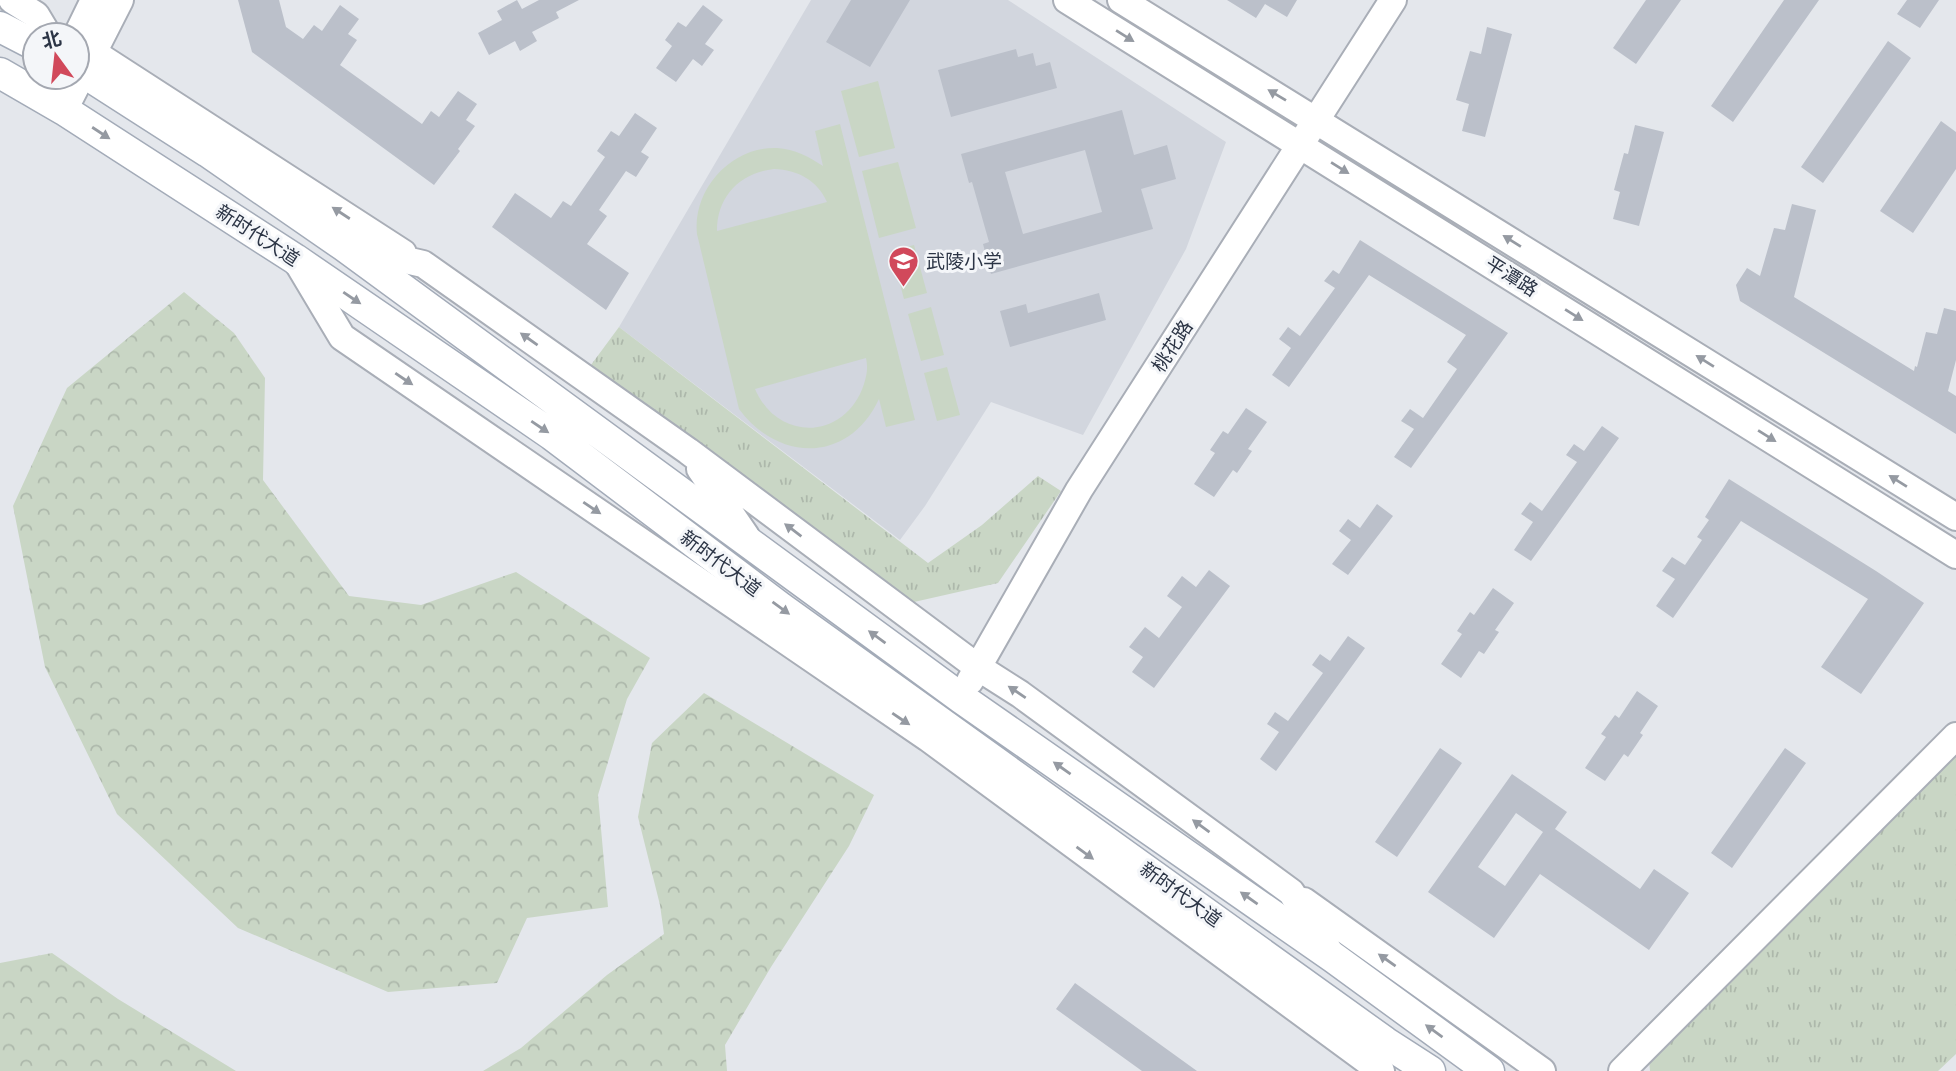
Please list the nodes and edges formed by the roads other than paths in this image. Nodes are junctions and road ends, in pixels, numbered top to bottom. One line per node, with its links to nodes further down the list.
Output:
1 (12, 0): 7 (street)
2 (94, 0): 8 (street)
3 (120, 0): 11 (street)
4 (1067, 0): 18 (street, 平潭路, one-way to 18)
5 (1121, 0): 17 (street, 平潭路, one-way to 5)
6 (1393, 0): 17 (street, 桃花路)
7 (37, 21)
8 (87, 21)
9 (0, 27): 10 (main road)
10 (21, 38)
11 (91, 41)
12 (21, 72): 13 (main road, 新时代大道)
13 (0, 73)
14 (91, 80): 21 (street, one-way to 14)
15 (91, 81): 19 (main road, 新时代大道)
16 (91, 86): 20 (main road, 新时代大道, one-way to 20)
17 (1318, 120): 18 (street, 桃花路); 23 (street, 平潭路, one-way to 17)
18 (1302, 145): 25 (street, 平潭路, one-way to 25); 26 (street, 桃花路)
19 (344, 246): 21 (street); 24 (main road, 新时代大道)
20 (295, 259): 31 (main road, 新时代大道, one-way to 31); 31 (street, one-way to 31)
21 (419, 263): 22 (street, one-way to 21)
22 (688, 451): 24 (street); 26 (street, one-way to 22)
23 (1956, 517)
24 (750, 543): 27 (main road, 新时代大道, one-way to 24)
25 (1956, 555)
26 (976, 666): 27 (street, 桃花路); 29 (street, one-way to 26)
27 (961, 698): 30 (main road, 新时代大道, one-way to 27)
28 (1956, 736): 35 (street)
29 (1291, 892): 30 (street); 34 (street, one-way to 29)
30 (1334, 958): 33 (main road, 新时代大道, one-way to 30)
31 (1383, 1056): 32 (main road, 新时代大道)
32 (1430, 1071)
33 (1489, 1071)
34 (1542, 1071)
35 (1622, 1071)

